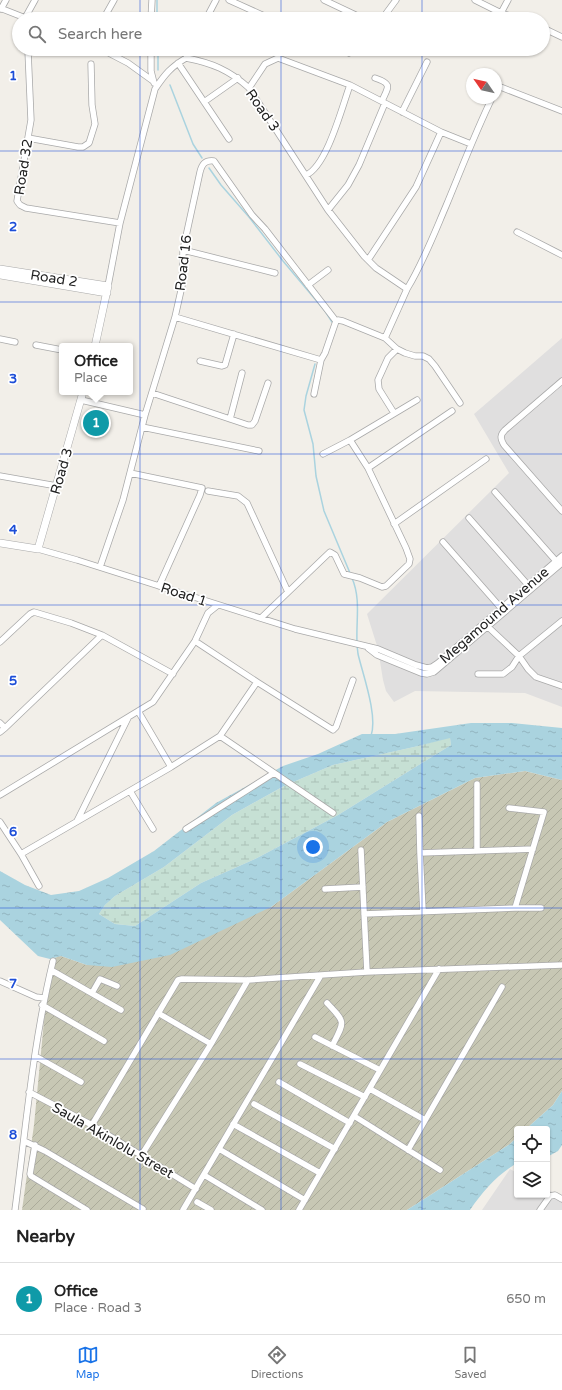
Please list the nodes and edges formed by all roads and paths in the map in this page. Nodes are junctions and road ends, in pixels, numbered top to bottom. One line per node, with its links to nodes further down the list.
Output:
1 (6, 0): 11 (street)
2 (35, 0): 12 (street)
3 (114, 0): 13 (street)
4 (152, 0): 14 (street)
5 (216, 0): 15 (street)
6 (229, 0): 16 (street)
7 (324, 0): 17 (street)
8 (396, 0): 18 (street)
9 (475, 0): 19 (street)
10 (508, 0): 20 (street)
11 (1, 9): 21 (street)
12 (30, 12)
13 (107, 12)
14 (151, 12)
15 (210, 12)
16 (256, 12)
17 (349, 12)
18 (387, 12)
19 (499, 12)
20 (502, 12)
21 (12, 13)
22 (550, 31): 23 (street)
23 (562, 37)
24 (28, 56): 44 (street, Road 32)
25 (115, 56): 33 (street)
26 (151, 56): 33 (street)
27 (186, 58): 29 (street); 31 (street, Road 3)
28 (427, 62): 42 (street)
29 (178, 63): 37 (street); 38 (street)
30 (91, 64): 44 (street)
31 (238, 78): 35 (street, Road 3); 38 (street)
32 (375, 78): 39 (street)
33 (154, 81): 37 (street)
34 (350, 85): 35 (street); 39 (street); 47 (street)
35 (249, 88): 47 (street, Road 3)
36 (502, 88): 41 (street)
37 (155, 89): 49 (street)
38 (204, 102): 45 (street)
39 (384, 102): 42 (street); 48 (street)
40 (489, 104): 46 (street)
41 (562, 111)
42 (402, 112): 43 (street)
43 (441, 132): 46 (street); 53 (street)
44 (28, 138): 49 (street, Road 32)
45 (229, 139)
46 (471, 144): 59 (street)
47 (306, 175): 48 (street, Road 3)
48 (328, 210): 53 (street, Road 3)
49 (120, 223): 60 (street)
50 (517, 232): 52 (street)
51 (183, 250): 56 (street); 58 (street, Road 16); 61 (street, Road 16)
52 (562, 256)
53 (368, 260): 59 (street, Road 3)
54 (0, 269): 60 (street, Road 2)
55 (328, 270): 58 (street)
56 (275, 273)
57 (0, 275): 60 (street, Road 2)
58 (308, 284): 62 (street, Road 16)
59 (407, 289): 64 (street)
60 (107, 290): 67 (street)
61 (175, 317): 63 (street); 76 (street, Road 16)
62 (336, 322): 64 (street); 71 (street)
63 (234, 334): 71 (street); 72 (street)
64 (385, 338): 70 (street)
65 (0, 339): 66 (street)
66 (15, 342)
67 (96, 343)
68 (36, 345): 69 (street)
69 (59, 349)
70 (397, 349): 81 (street); 83 (street)
71 (321, 360): 77 (street)
72 (200, 361)
73 (242, 373): 85 (street)
74 (562, 381): 97 (street)
75 (268, 384): 85 (street)
76 (152, 393): 84 (street, Road 16); 85 (street)
77 (314, 394)
78 (82, 395): 79 (street, Road 3)
79 (81, 400): 84 (street); 94 (street, Road 3)
80 (417, 400): 83 (street)
81 (460, 403)
82 (452, 411): 91 (street)
83 (394, 413): 87 (street)
84 (145, 415): 86 (street, Road 16)
85 (230, 419)
86 (142, 427): 88 (street); 92 (street, Road 16)
87 (350, 440): 89 (street); 91 (street)
88 (259, 451)
89 (323, 454)
90 (486, 458): 99 (street)
91 (368, 468): 99 (street)
92 (130, 473): 105 (street, Road 16); 107 (street)
93 (0, 476): 94 (street)
94 (57, 486): 102 (street, Road 3)
95 (208, 491): 108 (street)
96 (495, 492): 104 (street)
97 (562, 511)
98 (469, 518): 106 (street)
99 (394, 524): 108 (street)
100 (443, 542): 111 (street)
101 (0, 543): 102 (street, Road 1)
102 (38, 549): 105 (street, Road 1)
103 (562, 556): 104 (street, Megamound Avenue)
104 (559, 562): 106 (street, Megamound Avenue); 115 (street, Megamound Avenue)
105 (100, 567): 107 (street, Road 1)
106 (528, 585): 111 (street, Megamound Avenue)
107 (159, 586): 109 (street, Road 1)
108 (288, 592): 113 (street)
109 (204, 600): 110 (street, Road 1); 112 (street)
110 (218, 605): 112 (street); 113 (street, Road 1)
111 (501, 608): 115 (street, Megamound Avenue)
112 (208, 614): 117 (street)
113 (261, 618): 119 (street, Road 1)
114 (562, 621): 120 (street)
115 (486, 625): 119 (street, Megamound Avenue); 120 (street)
116 (102, 635): 118 (street); 121 (street); 129 (street)
117 (195, 640): 121 (street); 124 (street)
118 (0, 642)
119 (378, 652)
120 (519, 656): 122 (street); 125 (street)
121 (173, 674): 126 (street)
122 (478, 674)
123 (353, 680): 124 (street)
124 (257, 682): 130 (street)
125 (562, 686)
126 (138, 712): 127 (street); 131 (street)
127 (128, 718): 135 (street); 139 (street)
128 (0, 723): 129 (street)
129 (2, 730)
130 (220, 736): 131 (street); 132 (street)
131 (172, 767): 134 (street)
132 (274, 773): 137 (street); 142 (street)
133 (477, 784): 145 (street)
134 (130, 791): 139 (street); 141 (street)
135 (0, 795)
136 (510, 808): 143 (street)
137 (333, 813)
138 (419, 816): 146 (street)
139 (77, 821): 147 (street)
140 (0, 822): 147 (street)
141 (153, 829)
142 (186, 829)
143 (533, 849): 145 (street); 151 (street)
144 (361, 850): 149 (street)
145 (477, 851): 146 (street)
146 (420, 853): 153 (street)
147 (21, 854): 148 (street)
148 (39, 886)
149 (363, 888): 150 (street); 154 (street)
150 (325, 889)
151 (515, 908): 152 (street); 153 (street)
152 (541, 908)
153 (423, 911): 154 (street)
154 (364, 914): 159 (street)
155 (53, 961): 158 (street)
156 (562, 965): 157 (street)
157 (439, 969): 159 (street); 177 (street)
158 (51, 970): 165 (street); 166 (street)
159 (367, 972): 160 (street)
160 (321, 975): 161 (street); 187 (street)
161 (248, 980): 170 (street); 173 (street)
162 (0, 981): 166 (street)
163 (117, 986): 165 (street)
164 (502, 987): 185 (street)
165 (92, 993): 169 (street)
166 (44, 998): 168 (street)
167 (327, 1003): 174 (street)
168 (42, 1005): 172 (street); 175 (street)
169 (121, 1010)
170 (158, 1013): 173 (street); 188 (street)
171 (315, 1037): 174 (street)
172 (104, 1041)
173 (211, 1044): 194 (street)
174 (332, 1046): 177 (street)
175 (35, 1056): 178 (street); 181 (street)
176 (300, 1064): 182 (street)
177 (380, 1070): 180 (street)
178 (80, 1082)
179 (279, 1082): 186 (street)
180 (370, 1089): 182 (street); 185 (street)
181 (29, 1092): 188 (street, Saula Akinlolu Street); 189 (street)
182 (365, 1097): 184 (street)
183 (254, 1104): 192 (street)
184 (354, 1116): 186 (street); 193 (street)
185 (425, 1120): 193 (street)
186 (350, 1123): 192 (street)
187 (233, 1124): 191 (street); 196 (street)
188 (92, 1125): 194 (street, Saula Akinlolu Street)
189 (24, 1141): 190 (street); 203 (street)
190 (35, 1145): 202 (street); 204 (street)
191 (219, 1149): 197 (street); 200 (street)
192 (334, 1149): 196 (street)
193 (408, 1150): 195 (street)
194 (141, 1156): 198 (street, Saula Akinlolu Street)
195 (440, 1170)
196 (320, 1173): 200 (street)
197 (204, 1175): 198 (street); 207 (street)
198 (196, 1189): 205 (street)
199 (562, 1199): 209 (street)
200 (305, 1200): 208 (street)
201 (197, 1202): 206 (street)
202 (143, 1209)
203 (15, 1210)
204 (87, 1210)
205 (183, 1210)
206 (211, 1210)
207 (262, 1210)
208 (299, 1210)
209 (540, 1210)

